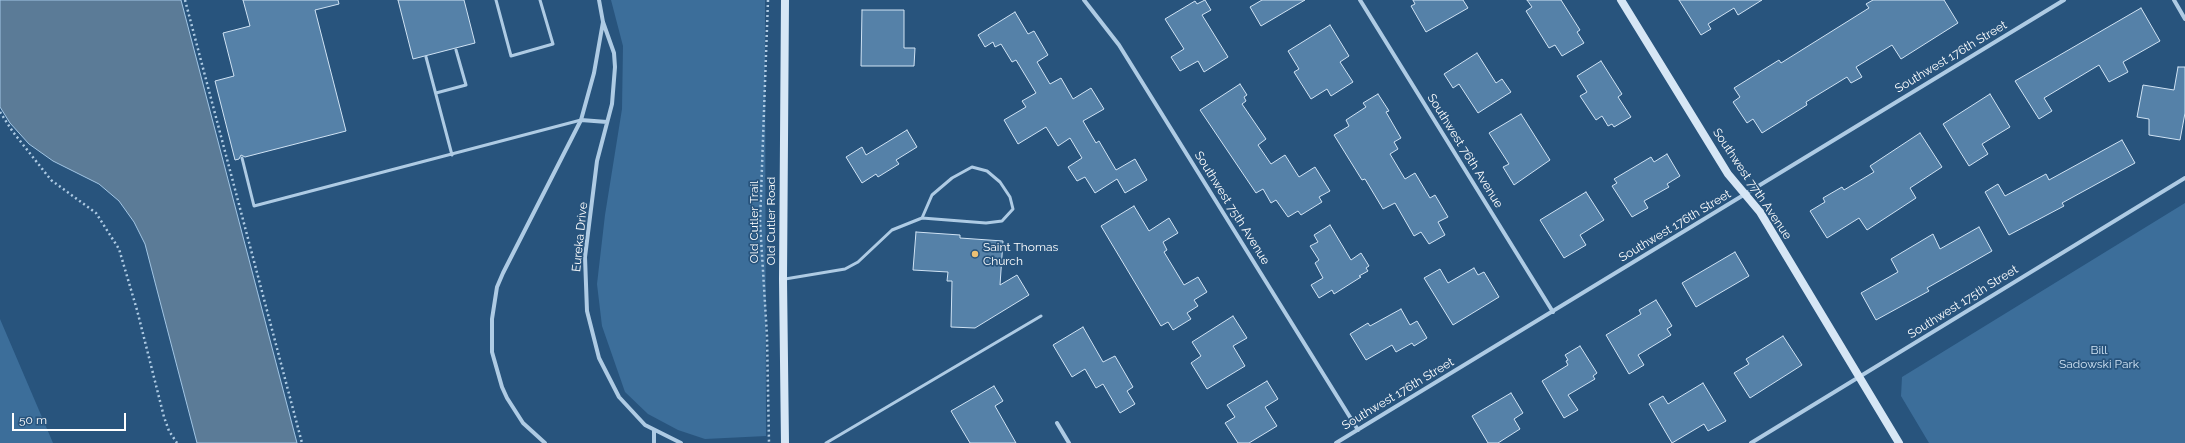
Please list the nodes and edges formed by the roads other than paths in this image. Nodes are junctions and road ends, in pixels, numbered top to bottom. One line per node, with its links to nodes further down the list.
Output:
1 (496, 0): 2 (lane)
2 (540, 0)
3 (599, 0): 11 (street, Eureka Drive)
4 (785, 0): 22 (street, Old Cutler Road)
5 (1084, 0): 28 (street, Southwest 75th Avenue)
6 (1360, 0): 23 (street, Southwest 76th Avenue)
7 (1621, 0): 20 (street, Southwest 77th Avenue)
8 (2064, 0): 20 (street, Southwest 176th Street)
9 (2174, 0): 10 (street)
10 (2185, 19)
11 (603, 22): 15 (street, Eureka Drive); 16 (street, Eureka Drive)
12 (456, 50): 14 (lane)
13 (426, 57): 14 (lane)
14 (436, 93): 17 (lane)
15 (581, 120): 16 (street); 17 (lane); 29 (street, Eureka Drive)
16 (608, 122): 27 (street, Eureka Drive)
17 (452, 155): 18 (lane)
18 (242, 158)
19 (2185, 178): 25 (street, Southwest 175th Street)
20 (1746, 195): 23 (street, Southwest 176th Street); 25 (street, Southwest 77th Avenue)
21 (922, 218): 21 (lane); 22 (lane)
22 (783, 279): 32 (street, Old Cutler Road)
23 (1553, 312): 28 (street, Southwest 176th Street)
24 (1042, 316): 33 (lane)
25 (1859, 377): 36 (street, Southwest 175th Street); 37 (street, Southwest 77th Avenue)
26 (1057, 423): 34 (street)
27 (654, 430): 30 (street); 31 (street, Eureka Drive)
28 (1358, 430): 35 (street, Southwest 176th Street)
29 (545, 443)
30 (654, 443)
31 (681, 443)
32 (785, 443)
33 (826, 443)
34 (1069, 443)
35 (1336, 443)
36 (1751, 443)
37 (1899, 443)

